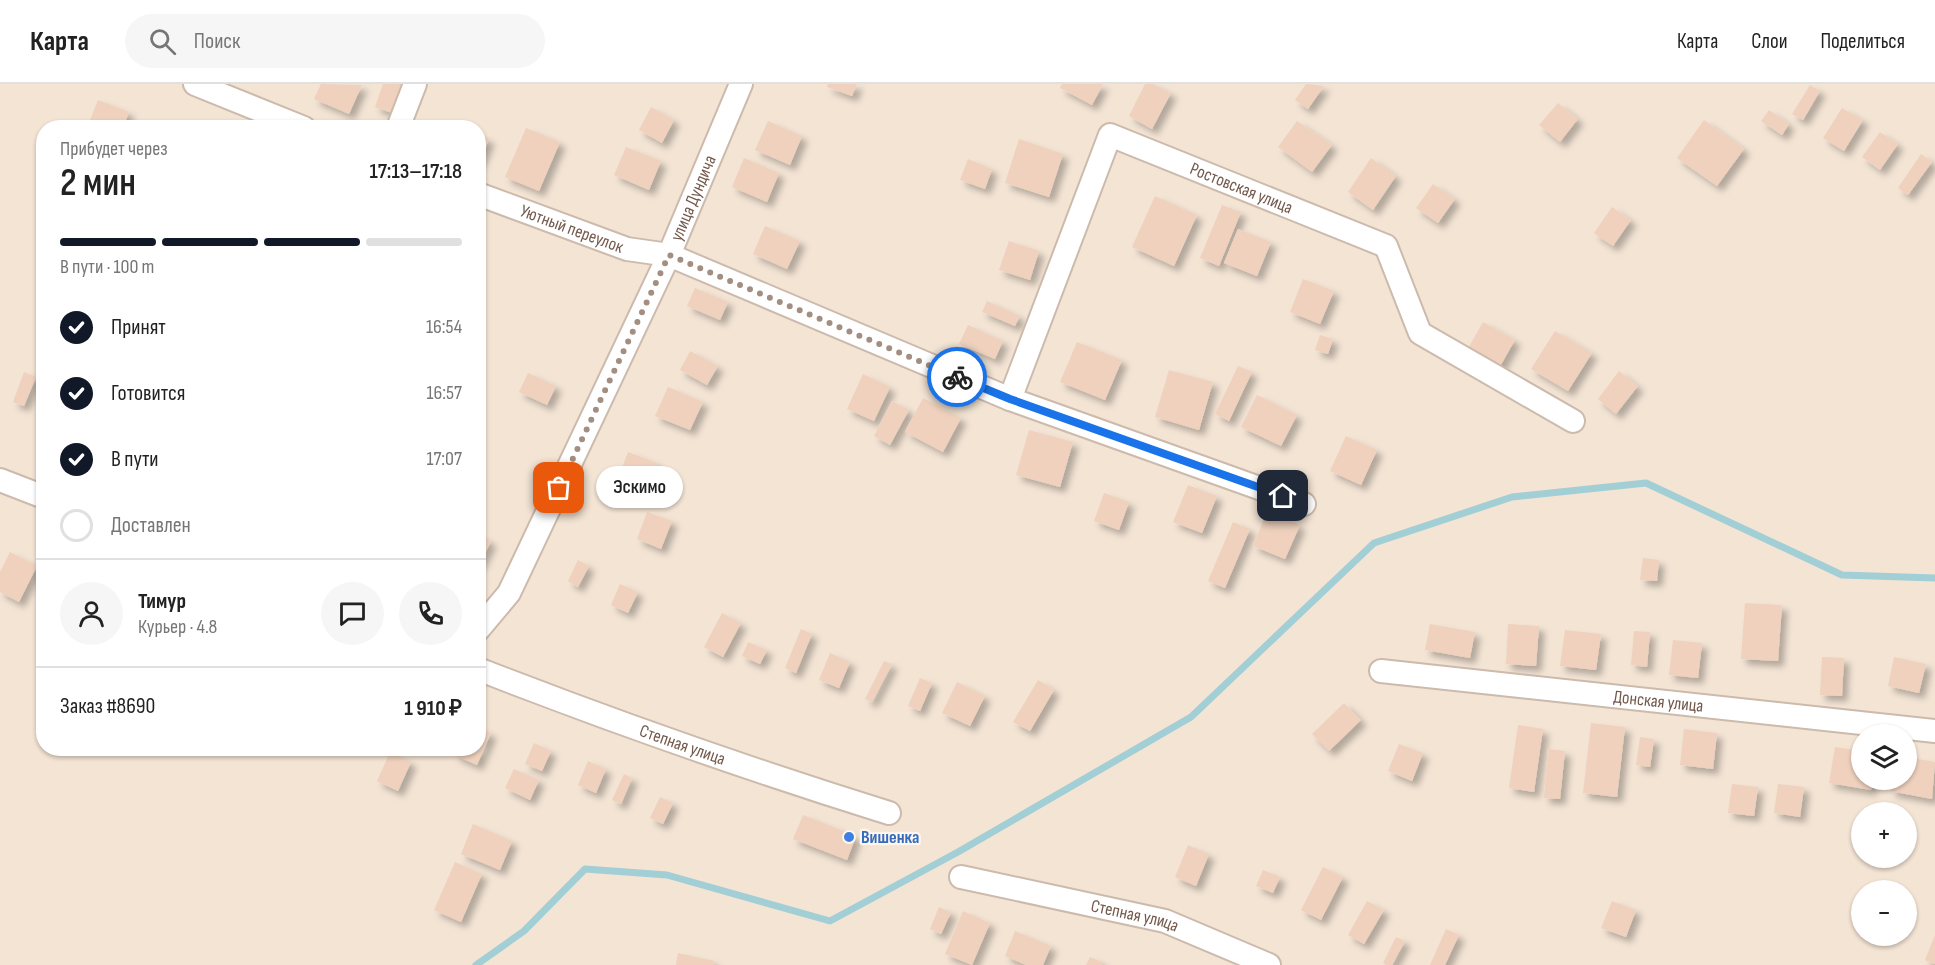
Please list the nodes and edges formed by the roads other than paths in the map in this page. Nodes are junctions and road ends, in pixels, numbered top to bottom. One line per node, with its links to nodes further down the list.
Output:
1 (195, 84): 4 (street)
2 (415, 84): 5 (street)
3 (741, 84): 7 (street, улица Дундича)
4 (284, 120)
5 (401, 120)
6 (486, 197): 7 (street, Уютный переулок)
7 (669, 255): 8 (street); 13 (street, улица Дундича)
8 (1010, 399): 9 (street, Ростовская улица); 12 (street)
9 (1573, 421)
10 (0, 480): 11 (street)
11 (36, 494)
12 (1304, 504)
13 (486, 620)
14 (1381, 671): 16 (street, Донская улица)
15 (486, 672): 17 (street, Степная улица)
16 (1935, 730)
17 (889, 813)
18 (962, 877): 19 (street, Степная улица)
19 (1269, 965)

